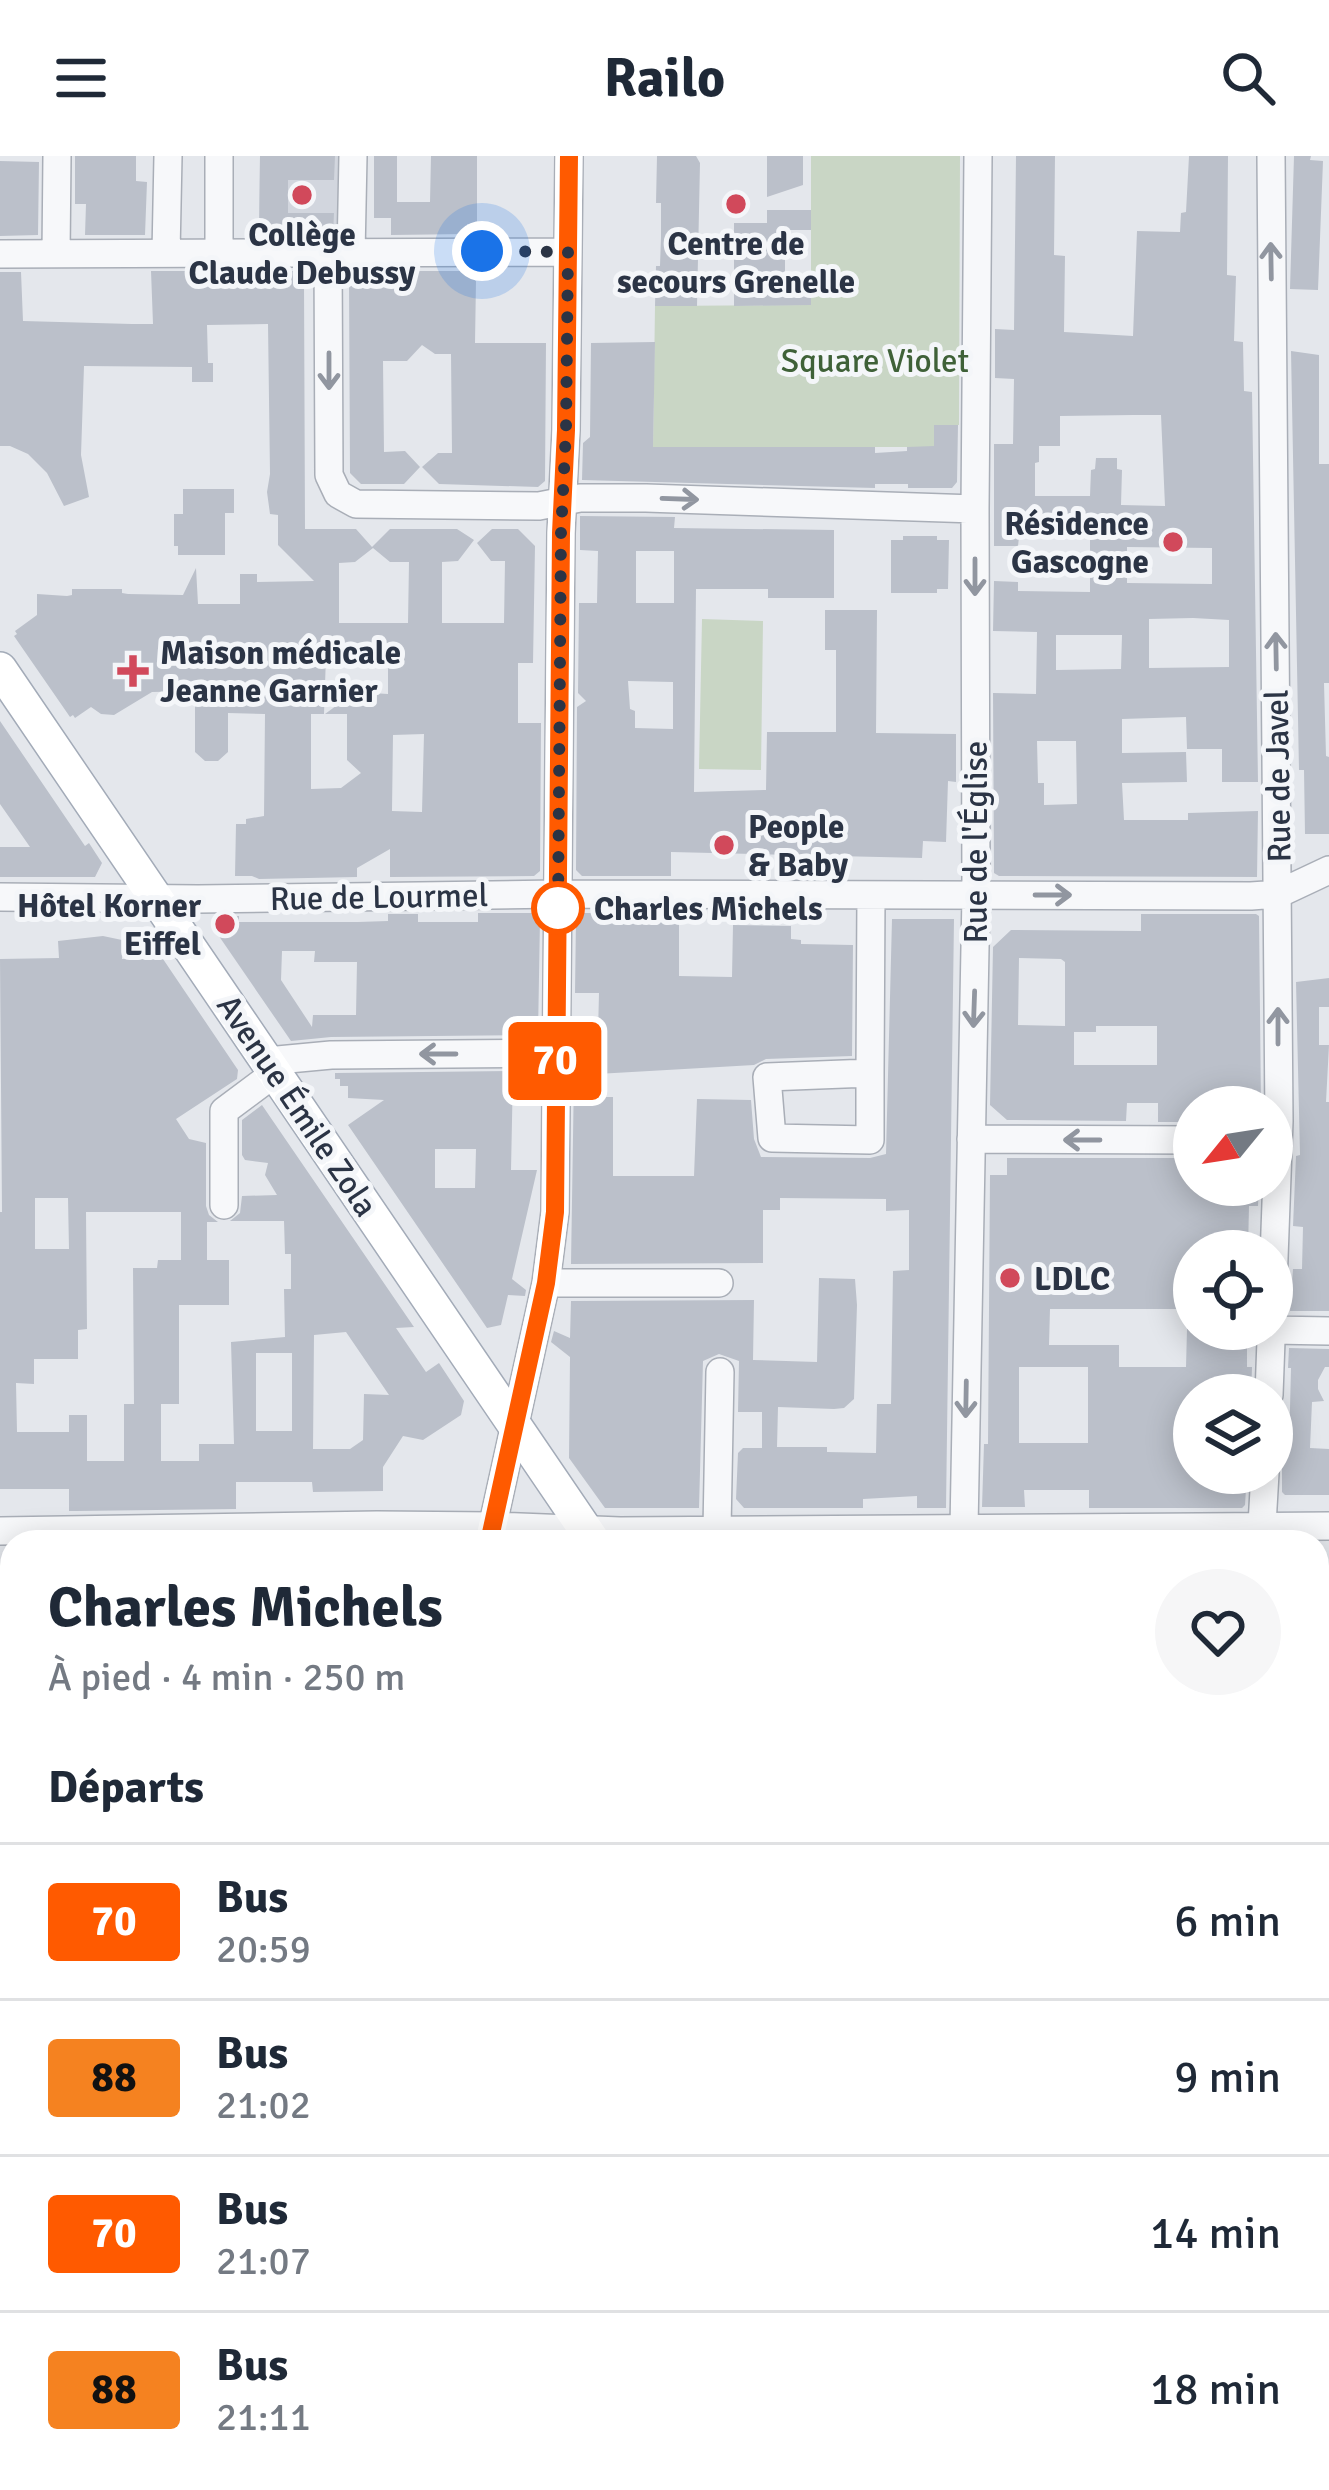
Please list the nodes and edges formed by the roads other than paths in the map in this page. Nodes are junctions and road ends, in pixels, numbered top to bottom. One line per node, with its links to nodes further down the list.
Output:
1 (57, 156): 11 (street)
2 (168, 156): 12 (street)
3 (219, 156): 9 (street)
4 (353, 156): 13 (street)
5 (569, 156): 8 (street)
6 (978, 156): 15 (street, Rue de l'Église)
7 (1270, 156): 19 (street, Rue de Javel, one-way to 7)
8 (568, 252): 13 (street); 14 (street)
9 (218, 253): 12 (street); 13 (street)
10 (0, 254): 11 (street)
11 (56, 254): 12 (street)
12 (166, 254)
13 (340, 254): 14 (street, one-way to 14)
14 (563, 500): 15 (street, one-way to 15); 18 (street)
15 (975, 509): 21 (street, Rue de l'Église, one-way to 21)
16 (0, 669): 23 (main road, Avenue Émile Zola)
17 (1329, 870): 19 (street, Rue de Lourmel)
18 (558, 894): 20 (street, Rue de Lourmel); 23 (street, Rue de Lourmel); 24 (street)
19 (1278, 894): 21 (street, Rue de Lourmel, one-way to 19); 27 (street, Rue de Javel, one-way to 19)
20 (871, 895): 21 (street, Rue de Lourmel); 26 (street)
21 (976, 895): 28 (street, Rue de l'Église, one-way to 28)
22 (0, 897): 23 (street, Rue de Lourmel)
23 (157, 898): 25 (main road, Avenue Émile Zola)
24 (555, 1054): 25 (street, one-way to 25); 31 (street)
25 (271, 1067): 30 (street); 36 (main road, Avenue Émile Zola)
26 (870, 1073)
27 (1276, 1086)
28 (971, 1139): 29 (street, one-way to 28); 44 (street, Rue de l'Église, one-way to 44)
29 (1173, 1140)
30 (224, 1205)
31 (546, 1283): 32 (street); 36 (street)
32 (718, 1283)
33 (1293, 1330): 34 (street)
34 (1329, 1330)
35 (720, 1372): 39 (street)
36 (515, 1427): 40 (street); 41 (main road, Avenue Émile Zola)
37 (1264, 1494): 45 (street)
38 (1329, 1526): 46 (street)
39 (718, 1529): 42 (street); 43 (street)
40 (492, 1530)
41 (586, 1530)
42 (700, 1530)
43 (803, 1530)
44 (972, 1530)
45 (1262, 1530)
46 (1296, 1530)

